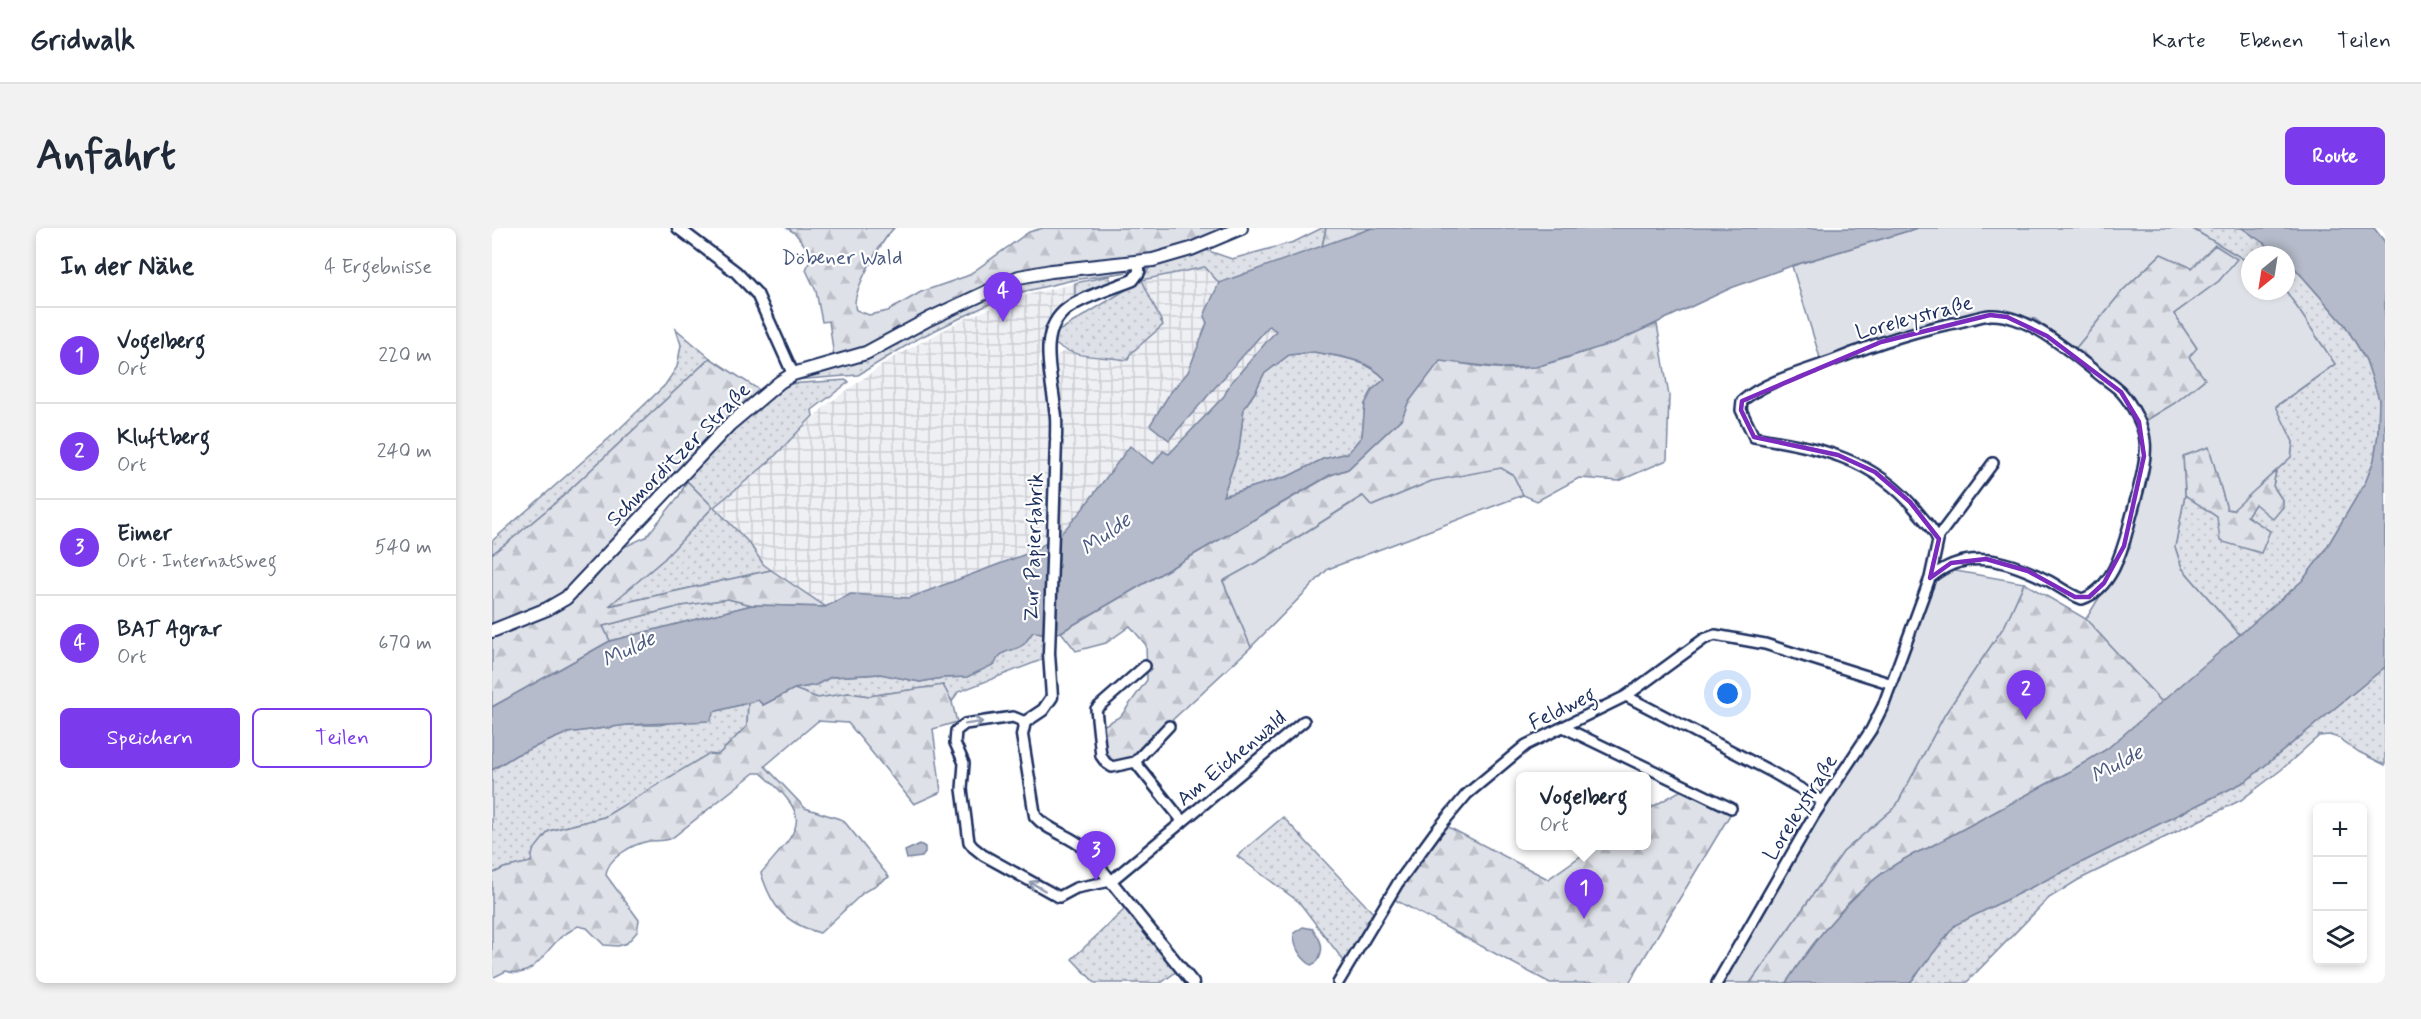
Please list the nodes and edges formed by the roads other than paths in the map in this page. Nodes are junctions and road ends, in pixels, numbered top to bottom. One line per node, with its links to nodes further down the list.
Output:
1 (678, 228): 4 (street)
2 (1241, 228): 3 (main road, Schmorditzer Straße)
3 (1139, 262): 4 (main road, Schmorditzer Straße); 13 (street, Zur Papierfabrik)
4 (794, 374): 8 (main road, Schmorditzer Straße)
5 (1993, 463): 6 (street, Loreleystraße)
6 (1938, 537): 7 (street, Loreleystraße); 7 (street, Loreleystraße)
7 (1930, 578): 10 (street, Loreleystraße)
8 (492, 631)
9 (1145, 666): 16 (street)
10 (1892, 684): 11 (street, Feldweg); 17 (street, Loreleystraße)
11 (1626, 696): 15 (street, Feldweg); 17 (street)
12 (1304, 721): 19 (street, Am Eichenwald)
13 (1026, 722): 20 (street); 20 (street, one-way to 13)
14 (1169, 726): 16 (street)
15 (1563, 727): 18 (street); 22 (street, Feldweg)
16 (1135, 762): 19 (street, Am Eichenwald)
17 (1822, 801): 23 (street, Loreleystraße)
18 (1731, 808)
19 (1181, 823): 20 (street, Am Eichenwald)
20 (1111, 881): 21 (street)
21 (1193, 983)
22 (1338, 983)
23 (1717, 983)

